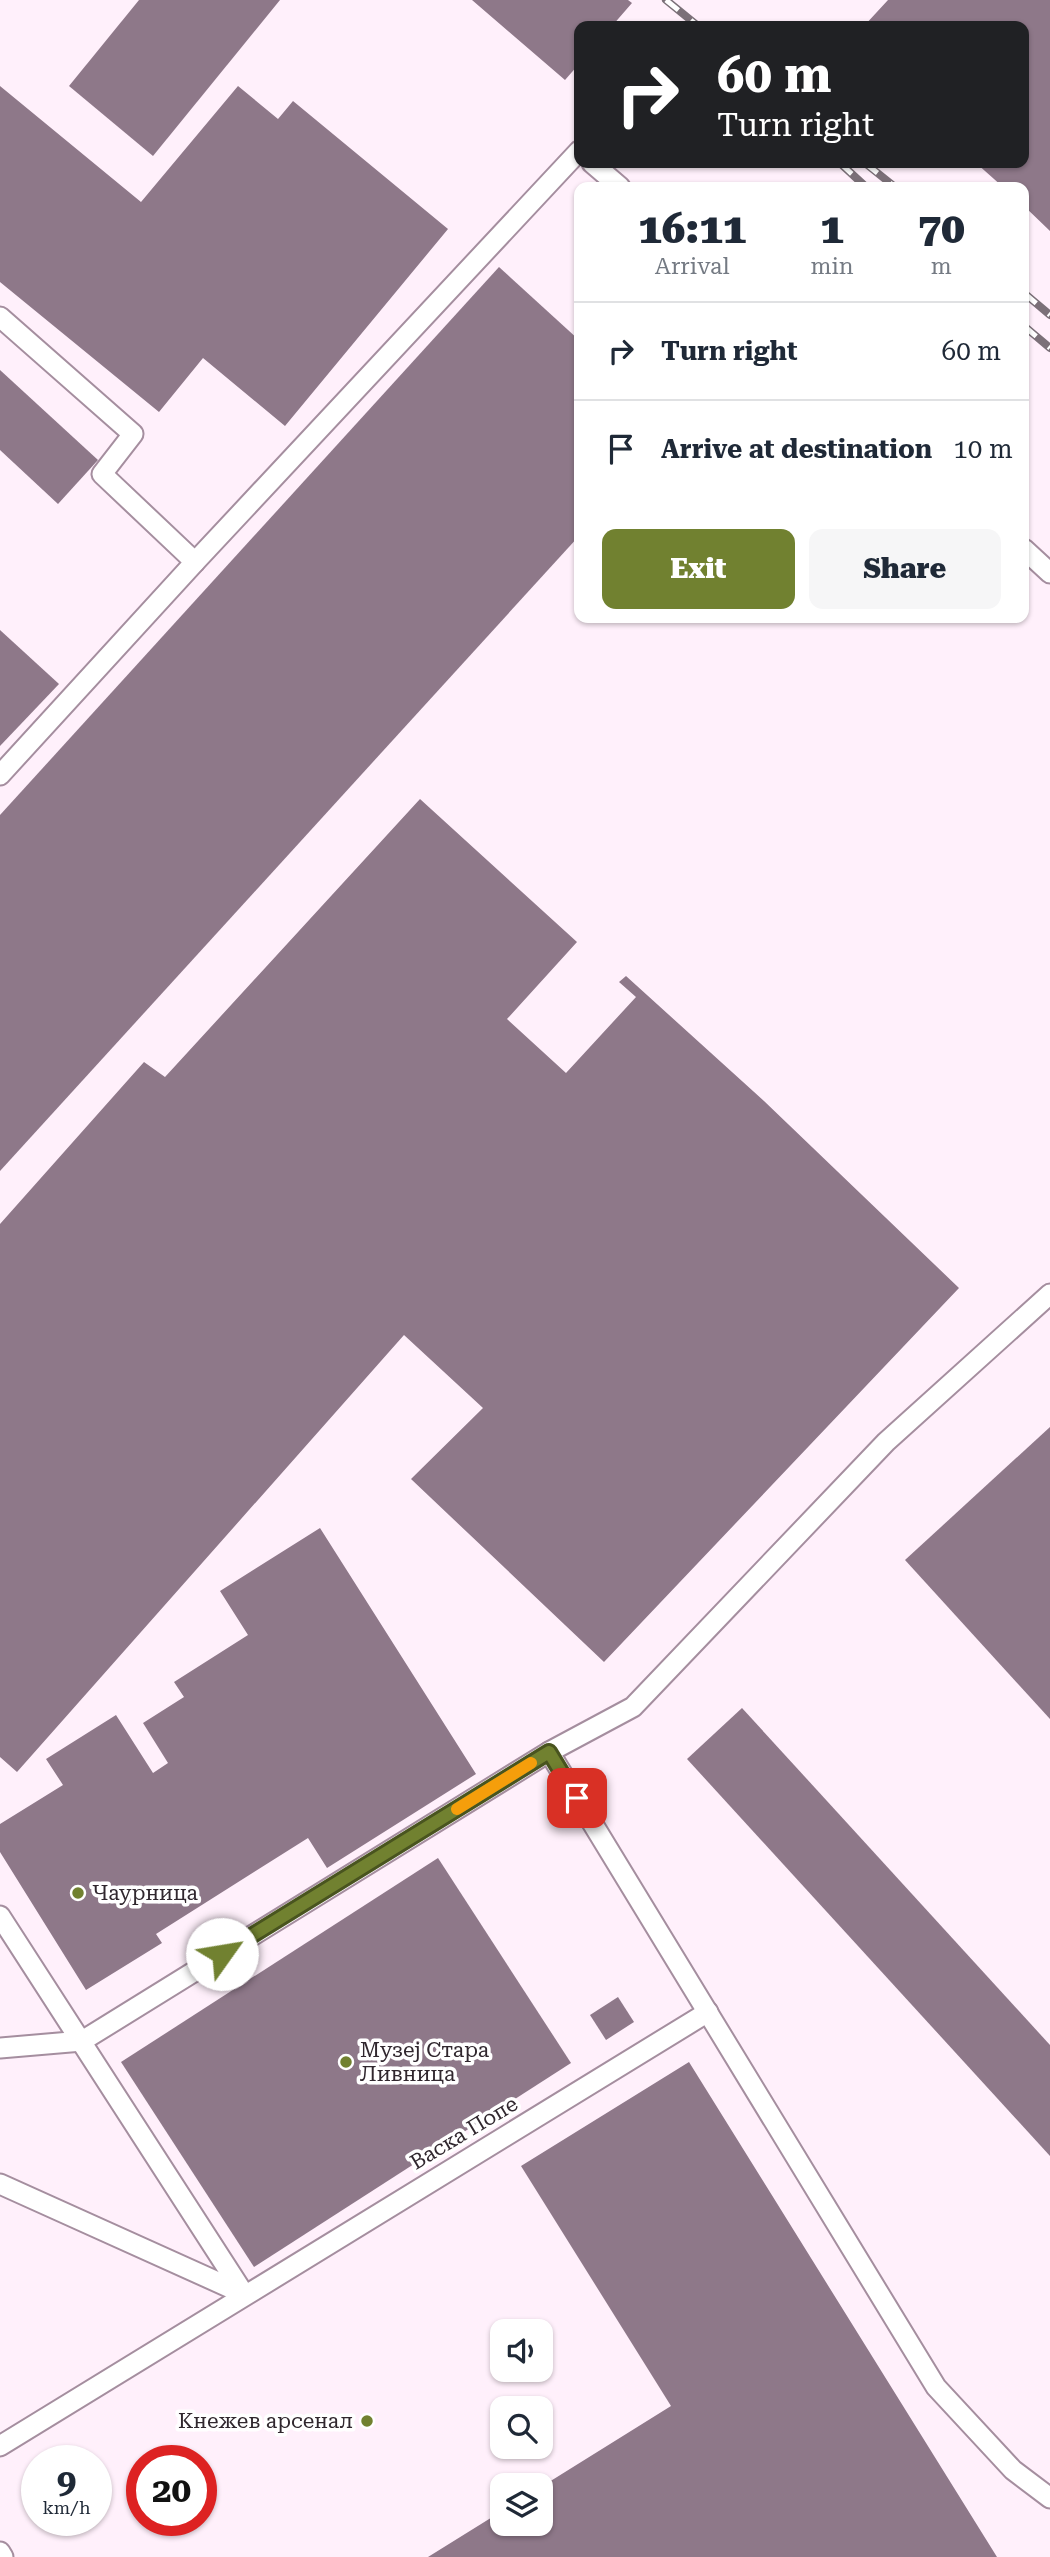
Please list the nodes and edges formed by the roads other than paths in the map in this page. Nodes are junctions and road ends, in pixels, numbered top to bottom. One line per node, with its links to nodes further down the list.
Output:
1 (574, 156): 6 (lane)
2 (598, 168): 3 (lane)
3 (614, 182)
4 (0, 317): 6 (lane)
5 (1029, 554): 7 (lane)
6 (195, 562): 8 (lane)
7 (1050, 573)
8 (0, 775)
9 (1050, 1294): 10 (lane)
10 (549, 1752): 12 (lane); 13 (lane)
11 (0, 1916): 13 (lane)
12 (708, 2012): 16 (lane, Васка Попе); 18 (lane)
13 (82, 2041): 14 (lane); 16 (lane)
14 (0, 2048)
15 (0, 2184): 16 (lane)
16 (244, 2294): 17 (lane, Васка Попе)
17 (0, 2446)
18 (1050, 2498)
19 (0, 2552): 20 (lane)
20 (3, 2557)

